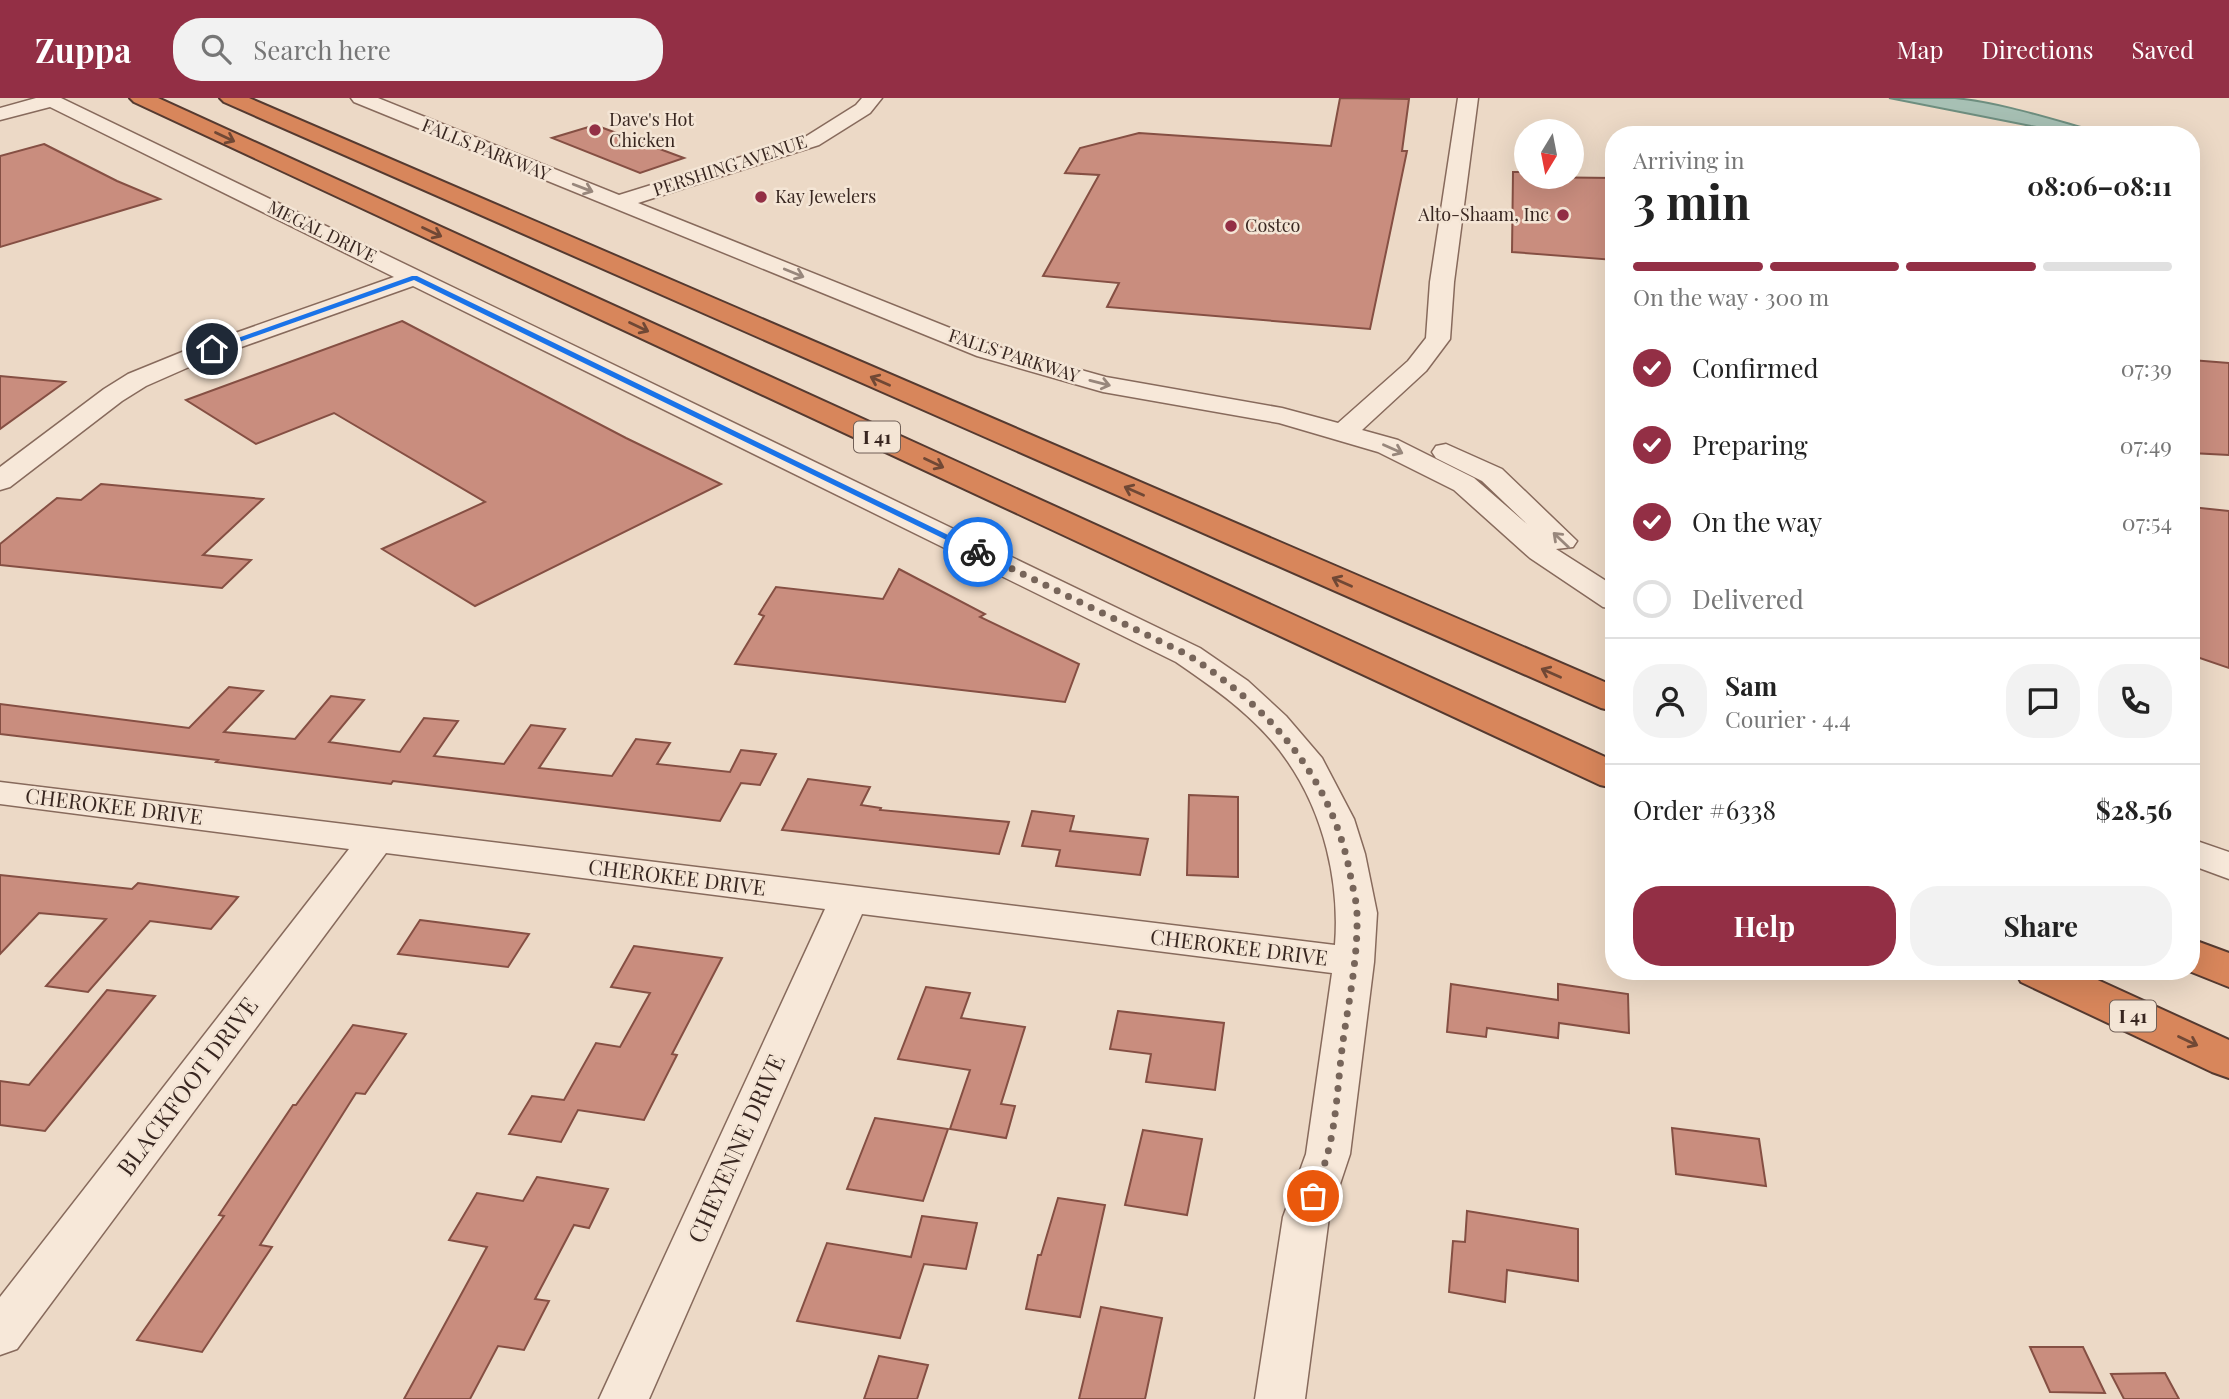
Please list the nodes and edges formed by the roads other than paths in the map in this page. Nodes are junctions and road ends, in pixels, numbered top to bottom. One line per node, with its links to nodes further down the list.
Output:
1 (134, 98): 10 (highway)
2 (141, 98): 10 (highway, I 41)
3 (231, 98): 19 (highway, I 41, one-way to 3)
4 (360, 98): 12 (street, FALLS PARKWAY, one-way to 12)
5 (407, 98): 11 (street, FALLS PARKWAY)
6 (872, 98): 11 (street, PERSHING AVENUE)
7 (1468, 98): 14 (street)
8 (49, 99): 9 (street); 13 (street, MEGAL DRIVE)
9 (0, 114)
10 (195, 123): 20 (highway, I 41, one-way to 20)
11 (650, 192): 12 (street, PERSHING AVENUE); 14 (street, FALLS PARKWAY)
12 (618, 202): 15 (street, FALLS PARKWAY, one-way to 15)
13 (415, 277): 16 (street); 27 (street, MEGAL DRIVE)
14 (1363, 416): 15 (street); 17 (street, FALLS PARKWAY, one-way to 14)
15 (1343, 433): 18 (street, FALLS PARKWAY, one-way to 18)
16 (0, 481)
17 (1605, 576)
18 (1605, 594)
19 (1605, 697)
20 (1605, 772)
21 (0, 793): 22 (street, CHEROKEE DRIVE)
22 (376, 840): 25 (street, CHEROKEE DRIVE); 31 (street, BLACKFOOT DRIVE)
23 (2200, 854): 24 (street)
24 (2229, 866)
25 (849, 899): 27 (street, CHEROKEE DRIVE); 32 (street, CHEYENNE DRIVE)
26 (2200, 958): 28 (highway)
27 (1354, 962): 33 (street, MEGAL DRIVE)
28 (2229, 971)
29 (2056, 980): 30 (highway, I 41, one-way to 30)
30 (2229, 1060)
31 (0, 1334)
32 (624, 1399)
33 (1280, 1399)

